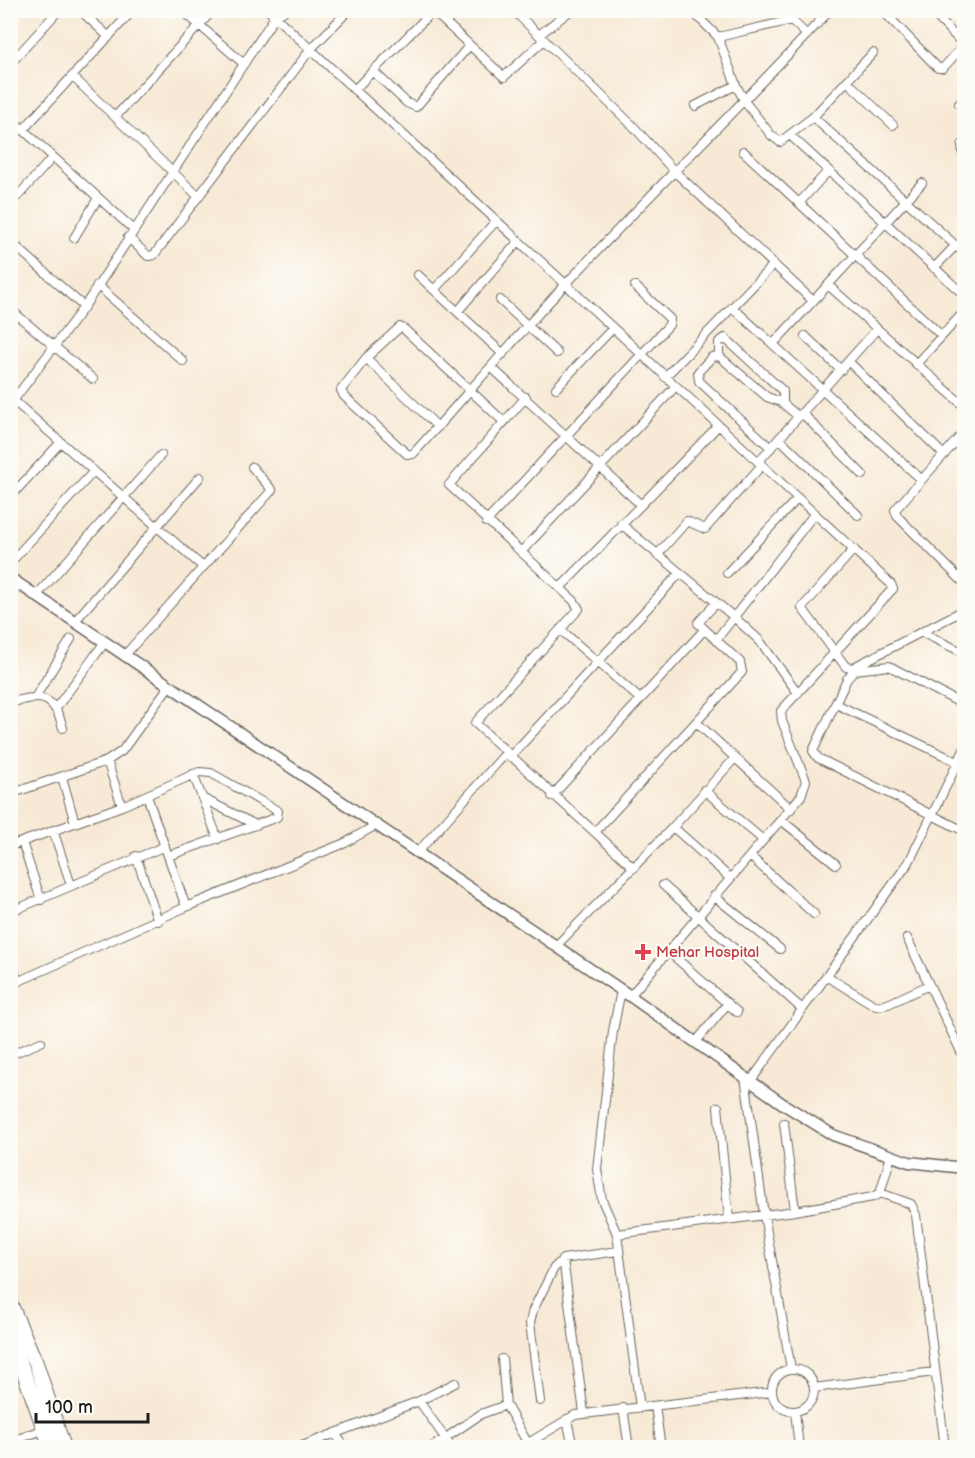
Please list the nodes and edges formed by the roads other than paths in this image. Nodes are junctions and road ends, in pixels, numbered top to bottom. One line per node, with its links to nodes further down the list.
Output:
1 (59, 10): 27 (street)
2 (80, 10): 20 (street)
3 (134, 10): 20 (street)
4 (182, 10): 18 (street)
5 (213, 10): 18 (street)
6 (268, 10): 16 (street)
7 (285, 10): 16 (street)
8 (349, 10): 25 (street)
9 (513, 10): 21 (street)
10 (572, 10): 21 (street)
11 (691, 10): 22 (street)
12 (781, 10): 17 (street)
13 (830, 10): 19 (street)
14 (882, 10): 23 (street)
15 (930, 10): 23 (street)
16 (274, 18): 25 (street); 28 (street)
17 (792, 20): 19 (street); 22 (street)
18 (199, 26): 28 (street); 36 (street)
19 (807, 35): 34 (street)
20 (110, 37): 30 (street)
21 (542, 37): 24 (street); 47 (street)
22 (718, 37): 32 (street)
23 (964, 45)
24 (469, 46): 29 (street); 29 (street)
25 (310, 50): 33 (street); 50 (street)
26 (873, 53): 31 (street)
27 (10, 64)
28 (244, 64): 45 (street)
29 (374, 72): 33 (street)
30 (73, 76): 36 (street); 38 (street)
31 (847, 81): 37 (street); 39 (street)
32 (736, 86): 34 (street); 35 (street)
33 (354, 90): 54 (street)
34 (745, 102): 40 (street); 47 (street)
35 (695, 106)
36 (115, 117): 45 (street)
37 (813, 117): 40 (street); 52 (street)
38 (15, 125): 43 (street)
39 (893, 125)
40 (791, 136): 46 (street)
41 (962, 145): 44 (street)
42 (743, 151): 53 (street)
43 (53, 157): 49 (street); 51 (street)
44 (964, 158)
45 (171, 171): 50 (street); 56 (street)
46 (828, 171): 53 (street); 55 (street)
47 (675, 172): 63 (street); 67 (street)
48 (922, 183): 52 (street)
49 (18, 196)
50 (199, 196): 56 (street)
51 (98, 198): 56 (street); 57 (street)
52 (905, 201): 55 (street); 60 (street)
53 (800, 202): 62 (street)
54 (496, 221): 59 (street); 70 (street)
55 (884, 223): 62 (street); 64 (street)
56 (130, 233): 66 (street)
57 (74, 238)
58 (10, 241): 74 (street)
59 (518, 242): 67 (street); 77 (street)
60 (956, 245): 61 (street); 64 (street)
61 (964, 253)
62 (854, 254): 68 (street); 83 (street)
63 (774, 264): 73 (street); 75 (street)
64 (934, 268): 71 (street)
65 (418, 275): 70 (street)
66 (97, 285): 74 (street); 91 (street)
67 (565, 285): 79 (street); 80 (street)
68 (828, 285): 73 (street); 81 (street)
69 (635, 286): 87 (street)
70 (434, 290): 77 (street)
71 (964, 295)
72 (500, 300): 79 (street)
73 (813, 301): 84 (street)
74 (84, 307): 85 (street)
75 (732, 308): 84 (street); 96 (street)
76 (10, 309): 85 (street)
77 (458, 311): 88 (street)
78 (964, 312): 83 (street)
79 (527, 326): 86 (street); 88 (street)
80 (613, 328): 87 (street); 99 (street)
81 (877, 329): 92 (street); 93 (street)
82 (805, 336): 95 (street)
83 (942, 336): 93 (street)
84 (773, 344): 100 (street)
85 (56, 347): 97 (street); 103 (street)
86 (557, 353)
87 (640, 353): 96 (street); 111 (street)
88 (503, 354): 94 (street)
89 (719, 356): 104 (street); 104 (street); 114 (street)
90 (366, 358): 101 (street); 109 (street); 109 (street)
91 (183, 361)
92 (848, 361): 95 (street); 116 (street)
93 (916, 364): 105 (street)
94 (491, 367): 101 (street); 102 (street)
95 (841, 369): 100 (street)
96 (665, 377): 98 (street)
97 (93, 378)
98 (676, 386): 108 (street); 119 (street)
99 (556, 388)
100 (823, 389): 106 (street); 123 (street)
101 (470, 390): 107 (street); 109 (street)
102 (526, 397): 107 (street); 111 (street)
103 (12, 403): 113 (street)
104 (783, 404): 106 (street)
105 (964, 406)
106 (800, 415): 112 (street); 121 (street)
107 (503, 421): 130 (street)
108 (718, 426): 117 (street); 127 (street)
109 (438, 427)
110 (964, 432): 116 (street)
111 (565, 434): 119 (street); 130 (street)
112 (779, 438): 114 (street); 129 (street)
113 (61, 442): 120 (street); 124 (street)
114 (771, 448): 117 (street)
115 (161, 455): 125 (street)
116 (944, 455): 123 (street)
117 (760, 464): 126 (street); 135 (street)
118 (252, 467): 137 (street)
119 (600, 467): 127 (street); 134 (street)
120 (94, 471): 125 (street); 136 (street)
121 (863, 475)
122 (200, 477): 132 (street)
123 (921, 479): 141 (street)
124 (10, 497)
125 (122, 497): 132 (street); 144 (street)
126 (798, 498): 128 (street); 138 (street)
127 (640, 504): 131 (street)
128 (814, 513): 133 (street); 147 (street)
129 (858, 515)
130 (486, 522): 134 (street)
131 (621, 524): 135 (street); 142 (street)
132 (157, 526): 137 (street); 148 (street)
133 (854, 549): 155 (street); 155 (street)
134 (521, 552): 142 (street)
135 (657, 555): 139 (street)
136 (10, 563)
137 (203, 567): 157 (street)
138 (727, 573)
139 (679, 574): 145 (street); 158 (street)
140 (15, 581): 143 (street); 144 (street)
141 (964, 584)
142 (560, 588): 149 (street)
143 (10, 595)
144 (37, 595): 148 (street)
145 (716, 603): 147 (street); 150 (street)
146 (964, 610): 151 (street)
147 (734, 617): 153 (street); 160 (street)
148 (75, 621): 154 (street)
149 (561, 630): 158 (street); 170 (street)
150 (704, 630): 153 (street); 162 (street)
151 (923, 633): 155 (street); 156 (street)
152 (71, 639): 161 (street)
153 (716, 640): 167 (street)
154 (105, 642): 157 (street); 166 (street)
155 (836, 653): 160 (street)
156 (964, 653)
157 (124, 656): 159 (street)
158 (597, 662): 162 (street); 170 (street)
159 (169, 686): 172 (street); 187 (street)
160 (798, 693): 182 (street)
161 (36, 696): 163 (street); 166 (street)
162 (640, 699): 179 (street)
163 (10, 702)
164 (836, 704): 165 (street); 173 (street); 183 (street)
165 (964, 705)
166 (56, 708): 168 (street)
167 (696, 722): 171 (street); 191 (street)
168 (63, 728)
169 (964, 750): 173 (street)
170 (508, 755): 179 (street); 197 (street)
171 (734, 759): 176 (street); 182 (street)
172 (107, 761): 175 (street); 181 (street)
173 (962, 763): 183 (street)
174 (193, 774): 178 (street); 180 (street); 186 (street)
175 (62, 777): 177 (street); 185 (street)
176 (704, 790): 188 (street); 193 (street)
177 (10, 794)
178 (147, 796): 181 (street); 196 (street)
179 (552, 796): 191 (street)
180 (202, 798): 186 (street); 192 (street)
181 (122, 807): 185 (street)
182 (791, 809): 184 (street)
183 (932, 815): 190 (street); 218 (street)
184 (781, 820): 193 (street); 201 (street)
185 (75, 823): 189 (street)
186 (256, 825): 192 (street)
187 (376, 825): 197 (street); 208 (street)
188 (673, 827): 202 (street); 203 (street)
189 (53, 830): 194 (street); 204 (street)
190 (964, 831)
191 (595, 832): 202 (street)
192 (218, 840): 199 (street)
193 (763, 840): 200 (street)
194 (22, 842): 195 (street); 207 (street)
195 (10, 846)
196 (165, 846): 198 (street); 199 (street)
197 (417, 853): 214 (street)
198 (136, 856): 204 (street); 212 (street)
199 (168, 856): 208 (street)
200 (750, 856): 203 (street); 210 (street)
201 (836, 864)
202 (634, 868): 214 (street)
203 (730, 878): 206 (street)
204 (71, 885): 207 (street)
205 (663, 885): 211 (street)
206 (714, 896): 211 (street); 215 (street)
207 (41, 900): 209 (street)
208 (186, 907): 212 (street)
209 (10, 912)
210 (814, 914)
211 (697, 916): 216 (street); 223 (street)
212 (158, 921): 219 (street)
213 (907, 938): 220 (street)
214 (556, 946): 221 (street)
215 (780, 949)
216 (668, 951): 221 (street); 222 (street)
217 (10, 960): 219 (street)
218 (826, 976): 220 (street); 223 (street)
219 (14, 983)
220 (930, 985): 228 (street)
221 (626, 993): 226 (street); 238 (street)
222 (728, 1003): 224 (street); 226 (street)
223 (801, 1008): 229 (street)
224 (737, 1012)
225 (41, 1042): 227 (street)
226 (695, 1043): 229 (street)
227 (10, 1055)
228 (964, 1058)
229 (747, 1079): 232 (street); 236 (street)
230 (718, 1107): 237 (street)
231 (784, 1123): 235 (street)
232 (891, 1156): 233 (street); 234 (street)
233 (964, 1168)
234 (880, 1193): 235 (street); 246 (street)
235 (795, 1211): 236 (street)
236 (764, 1215): 237 (street); 245 (street)
237 (729, 1218): 238 (street)
238 (617, 1234): 239 (street)
239 (618, 1251): 240 (street); 255 (street)
240 (563, 1259): 251 (street); 257 (street)
241 (10, 1303): 244 (main road)
242 (11, 1335): 244 (main road)
243 (501, 1359): 252 (street)
244 (23, 1368): 259 (main road); 265 (main road)
245 (791, 1369): 248 (street); 249 (street)
246 (934, 1372): 248 (street); 274 (street)
247 (456, 1383): 250 (street)
248 (814, 1388): 256 (street)
249 (772, 1392): 253 (street); 256 (street)
250 (419, 1401): 260 (street); 261 (street)
251 (540, 1401)
252 (506, 1405): 261 (street); 263 (street)
253 (655, 1406): 255 (street); 272 (street)
254 (623, 1408): 255 (street); 257 (street); 271 (street)
255 (640, 1408)
256 (795, 1411): 273 (street)
257 (584, 1413): 258 (street)
258 (567, 1419): 263 (street); 270 (street)
259 (45, 1429): 262 (street); 264 (main road)
260 (335, 1433): 266 (street); 267 (street)
261 (445, 1438): 268 (street); 269 (street)
262 (10, 1442)
263 (523, 1445)
264 (51, 1448)
265 (64, 1448)
266 (297, 1448)
267 (345, 1448)
268 (431, 1448)
269 (452, 1448)
270 (573, 1448)
271 (629, 1448)
272 (661, 1448)
273 (799, 1448)
274 (945, 1448)

